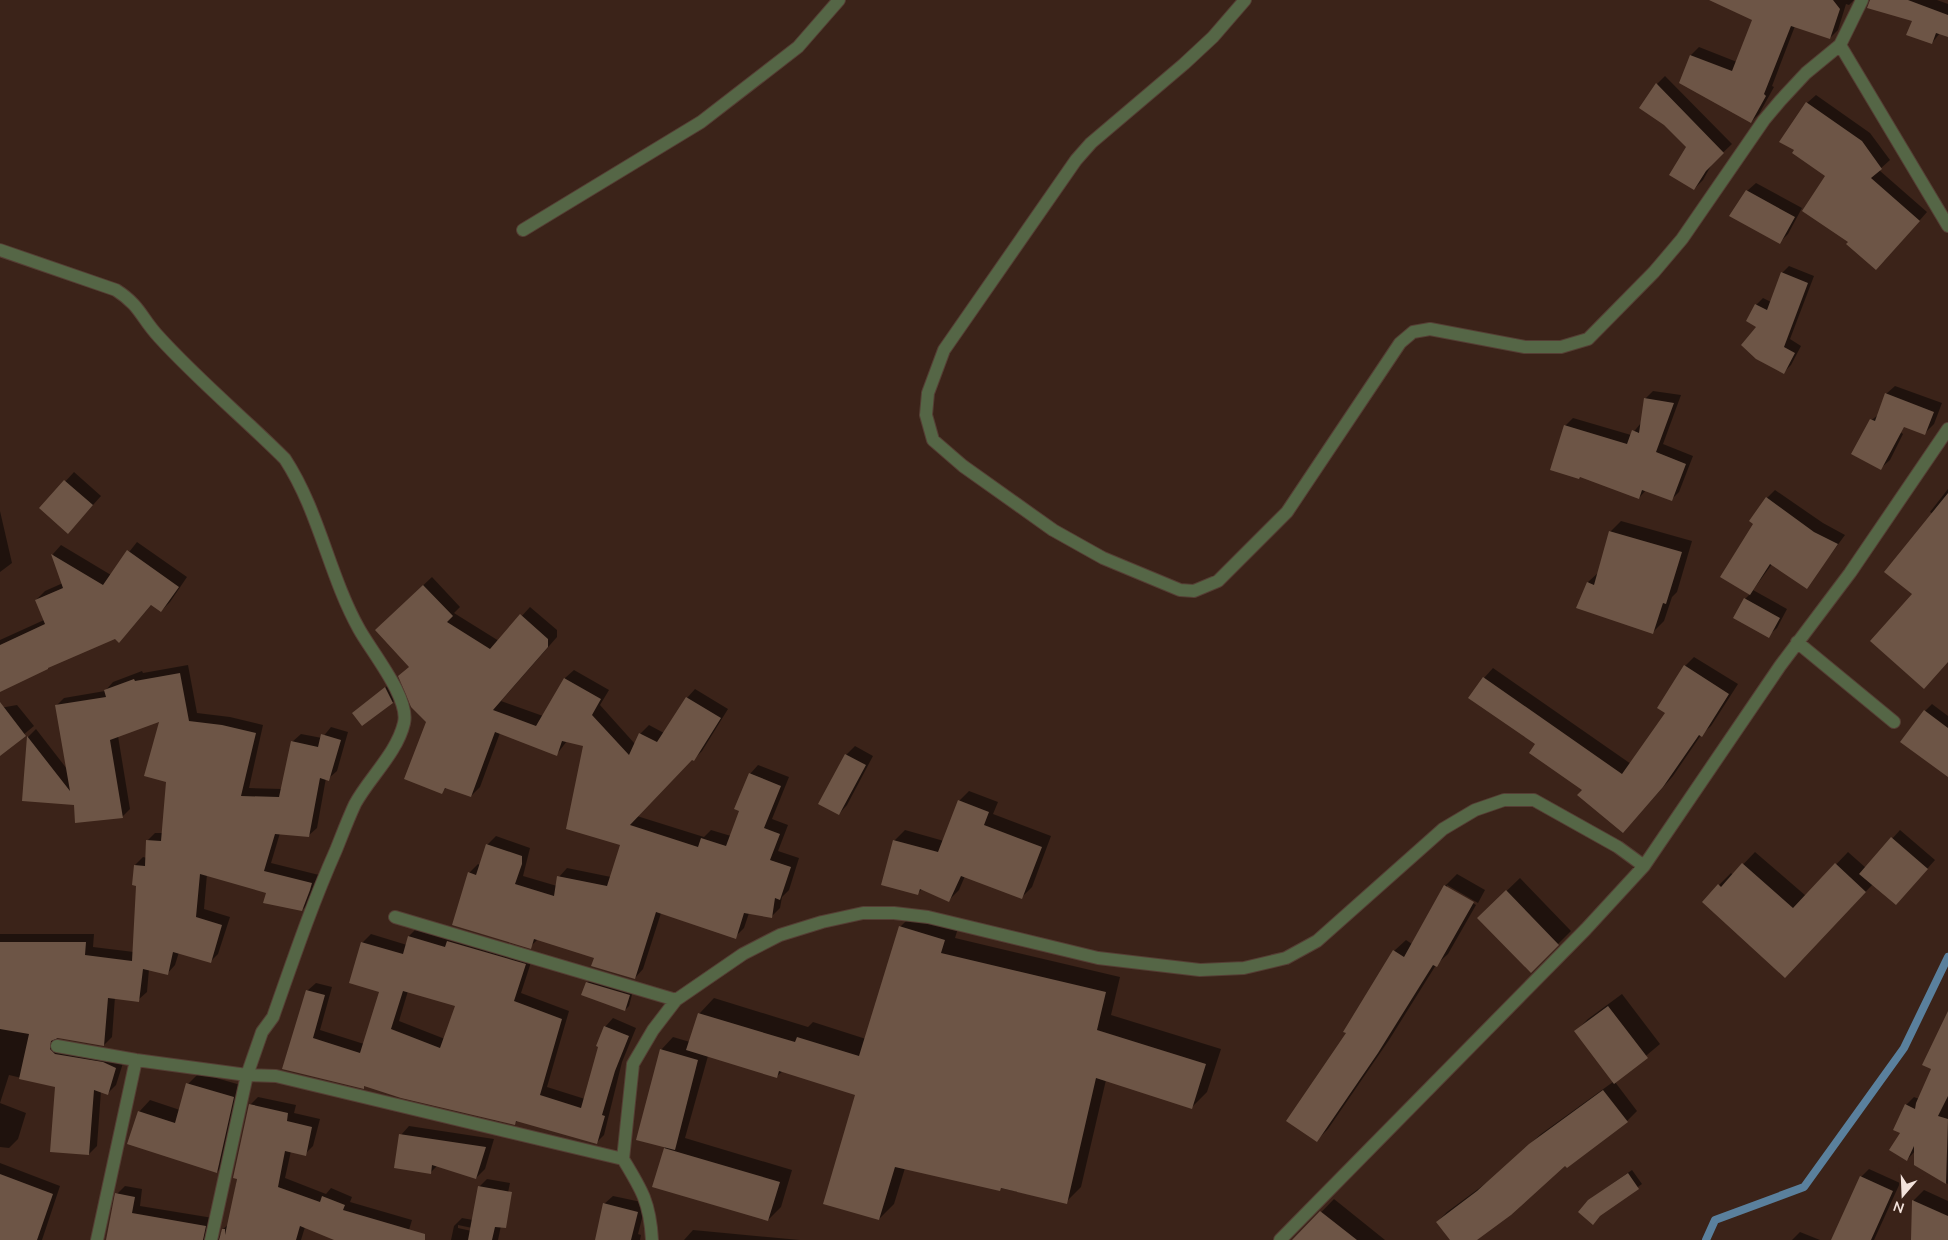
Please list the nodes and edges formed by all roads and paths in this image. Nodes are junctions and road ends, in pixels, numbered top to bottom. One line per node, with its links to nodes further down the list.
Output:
1 (839, 0): 6 (street)
2 (1245, 0): 4 (street)
3 (1862, 0): 4 (street)
4 (1840, 45): 5 (street)
5 (1948, 226)
6 (523, 230)
7 (0, 250): 16 (street)
8 (1948, 429): 9 (street)
9 (1798, 642): 10 (street); 11 (street)
10 (1894, 722)
11 (1644, 866): 13 (street); 21 (street)
12 (395, 917): 13 (street)
13 (676, 1000): 17 (street)
14 (57, 1046): 15 (street)
15 (136, 1060): 16 (street); 18 (street)
16 (247, 1075): 17 (street); 19 (street)
17 (623, 1159): 20 (street)
18 (97, 1240)
19 (211, 1240)
20 (652, 1240)
21 (1280, 1240)

